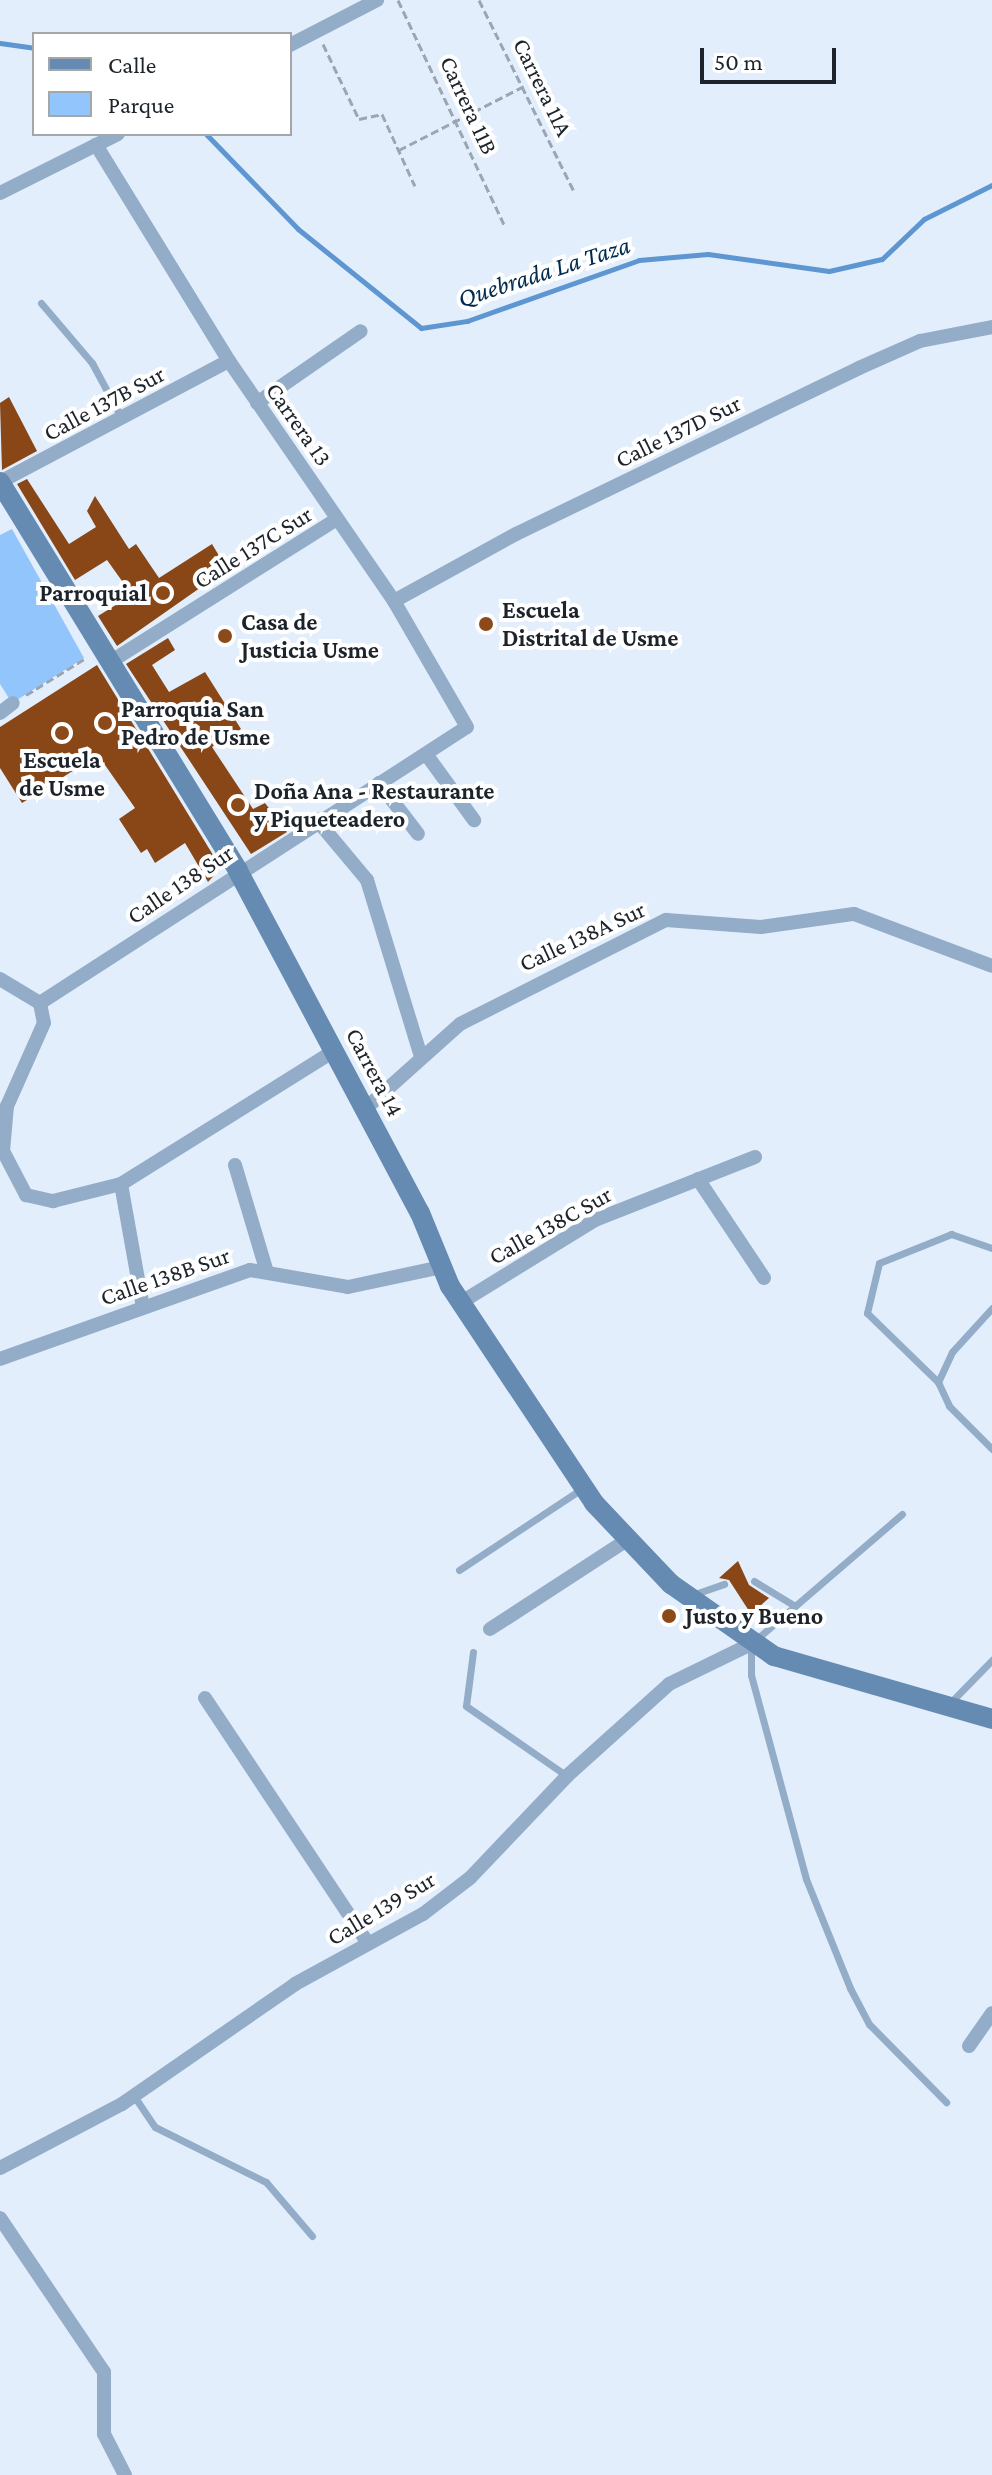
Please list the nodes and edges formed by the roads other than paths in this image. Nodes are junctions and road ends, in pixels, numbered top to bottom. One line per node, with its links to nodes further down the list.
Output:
1 (377, 0): 2 (street)
2 (292, 44)
3 (114, 136): 4 (street)
4 (96, 145): 5 (street); 9 (street, Carrera 13)
5 (0, 193)
6 (41, 303): 11 (lane)
7 (992, 327): 14 (street, Calle 137D Sur)
8 (361, 331): 10 (street)
9 (229, 361): 10 (street, Carrera 13); 11 (street, Calle 137B Sur)
10 (257, 403): 13 (street, Carrera 13)
11 (123, 418): 12 (street, Calle 137B Sur)
12 (0, 482): 15 (street, Carrera 14)
13 (337, 519): 14 (street, Carrera 13); 15 (street, Calle 137C Sur)
14 (394, 601): 18 (street, Carrera 13)
15 (106, 656): 24 (street, Carrera 14)
16 (13, 703): 17 (street)
17 (0, 713)
18 (467, 727): 19 (street, Calle 138 Sur)
19 (426, 754): 20 (street, Calle 138 Sur); 22 (street)
20 (379, 783): 21 (street, Calle 138 Sur); 23 (street)
21 (316, 819): 24 (street, Calle 138 Sur); 29 (street)
22 (474, 820)
23 (418, 834)
24 (238, 871): 27 (street, Calle 138 Sur); 28 (street, Carrera 14)
25 (992, 966): 29 (street, Calle 138A Sur)
26 (0, 979): 27 (street)
27 (40, 1003): 31 (street)
28 (334, 1051): 30 (street, Carrera 14); 35 (street)
29 (421, 1057): 30 (street, Calle 138A Sur)
30 (365, 1109): 37 (street, Carrera 14)
31 (1, 1151): 35 (street)
32 (755, 1157): 34 (street, Calle 138C Sur)
33 (235, 1165): 38 (street)
34 (698, 1179): 39 (street); 40 (street, Calle 138C Sur)
35 (121, 1184): 41 (street)
36 (992, 1248): 44 (lane)
37 (441, 1267): 38 (street, Calle 138B Sur); 40 (street, Carrera 14)
38 (266, 1269): 41 (street, Calle 138B Sur)
39 (764, 1278)
40 (460, 1303): 46 (street, Carrera 14)
41 (143, 1307): 43 (street, Calle 138B Sur)
42 (992, 1308): 44 (lane)
43 (0, 1359)
44 (938, 1382): 45 (lane)
45 (992, 1449)
46 (583, 1488): 48 (street, Carrera 14); 49 (lane)
47 (902, 1514): 53 (lane)
48 (627, 1540): 52 (street, Carrera 14); 54 (street)
49 (459, 1570)
50 (754, 1581): 53 (lane)
51 (724, 1584): 52 (lane)
52 (687, 1597): 55 (street, Carrera 14)
53 (795, 1606): 55 (lane)
54 (490, 1629)
55 (751, 1644): 59 (street, Carrera 14); 61 (street, Calle 139 Sur); 66 (lane)
56 (473, 1652): 61 (lane)
57 (992, 1660): 59 (lane)
58 (205, 1698): 62 (street)
59 (948, 1706): 60 (street, Carrera 14)
60 (992, 1719)
61 (567, 1776): 62 (street, Calle 139 Sur)
62 (367, 1942): 65 (street, Calle 139 Sur)
63 (992, 2013): 64 (street)
64 (969, 2046)
65 (134, 2096): 67 (street, Calle 139 Sur); 69 (lane)
66 (946, 2102)
67 (0, 2168)
68 (0, 2218): 70 (street)
69 (312, 2236)
70 (125, 2475)

